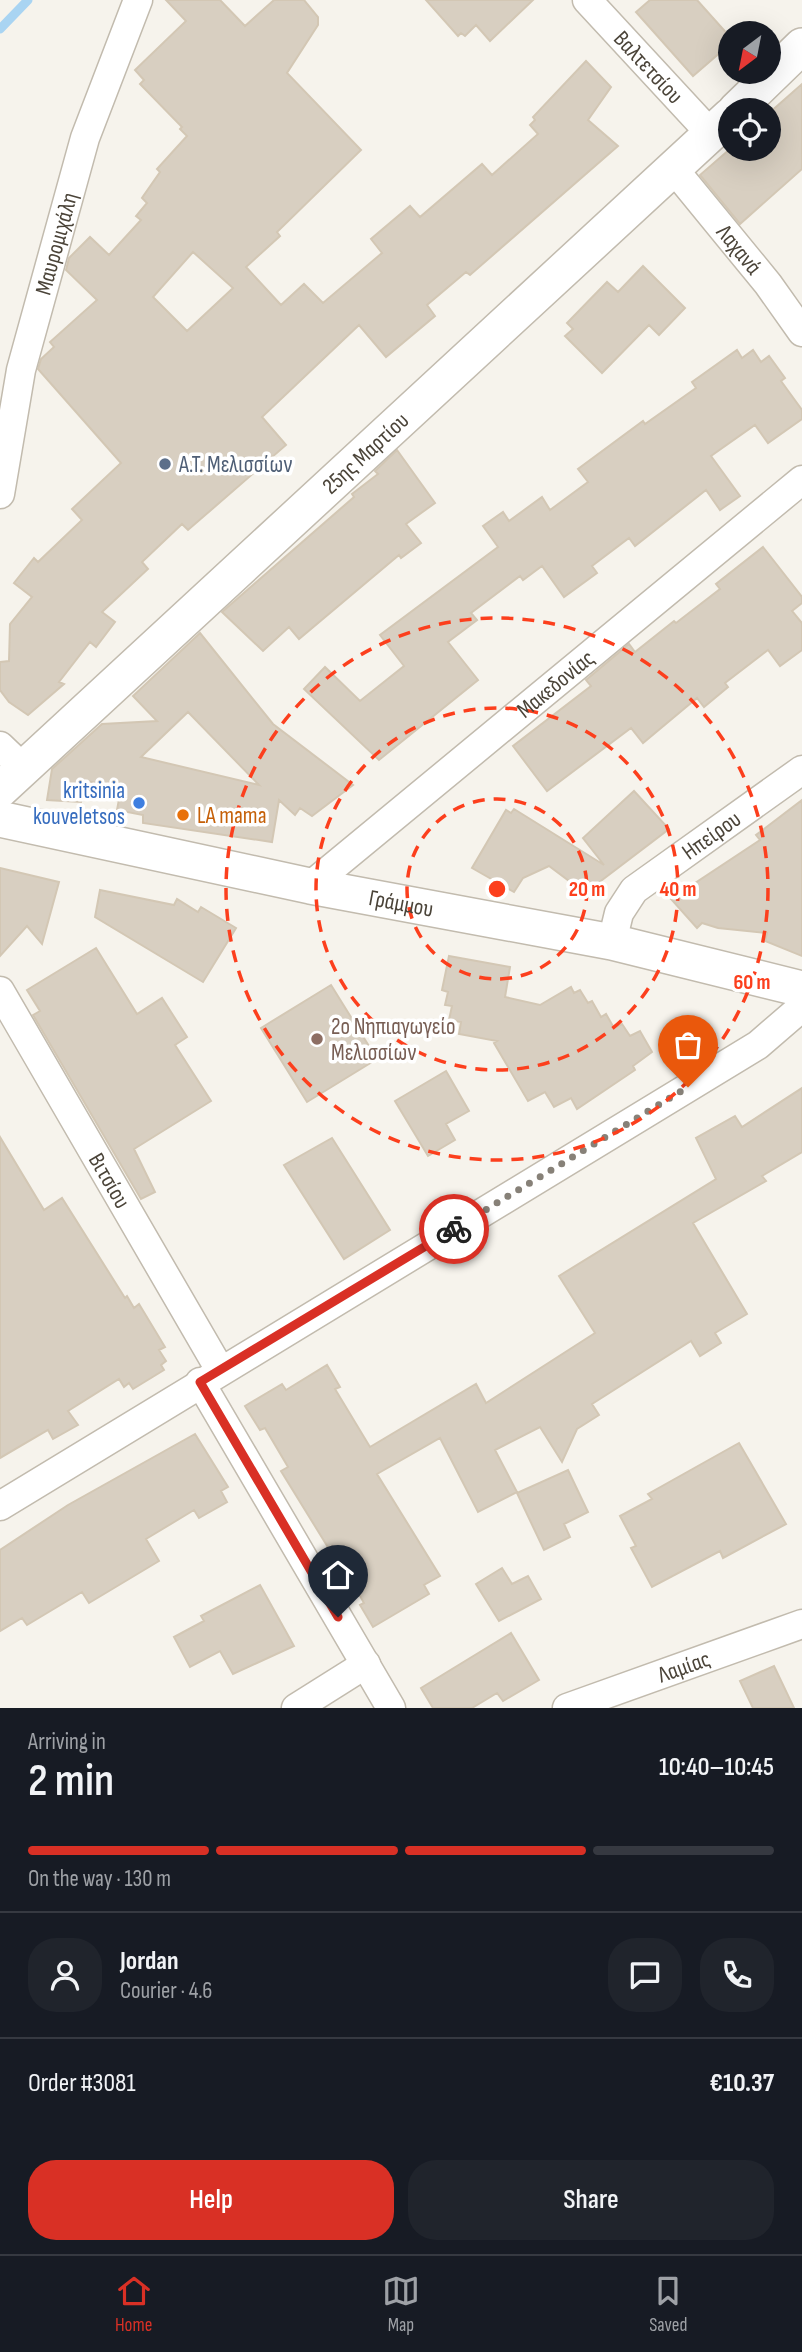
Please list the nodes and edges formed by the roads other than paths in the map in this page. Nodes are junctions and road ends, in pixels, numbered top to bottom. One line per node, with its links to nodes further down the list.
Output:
1 (138, 0): 9 (street, Μαυρομιχάλη)
2 (587, 0): 5 (street, Βαλτετσίου)
3 (802, 46): 4 (street)
4 (748, 98)
5 (718, 123)
6 (718, 127): 7 (street, 25ης Μαρτίου)
7 (673, 168): 8 (street, Λαχανά); 11 (street, 25ης Μαρτίου)
8 (802, 332)
9 (1, 479)
10 (802, 480): 14 (street, Μακεδονίας)
11 (8, 768)
12 (802, 770): 15 (street, Ηπείρου)
13 (0, 819): 14 (street, Γράμμου)
14 (310, 886): 15 (street, Γράμμου)
15 (612, 942): 16 (street, Γράμμου)
16 (802, 989)
17 (0, 991): 19 (street, Βιτσίου)
18 (802, 1007): 19 (street)
19 (210, 1376): 20 (street); 22 (street, Βιτσίου)
20 (0, 1506)
21 (802, 1624): 25 (street, Λαμίας)
22 (366, 1664): 23 (street); 24 (street, Βιτσίου)
23 (296, 1708)
24 (391, 1708)
25 (567, 1708)

